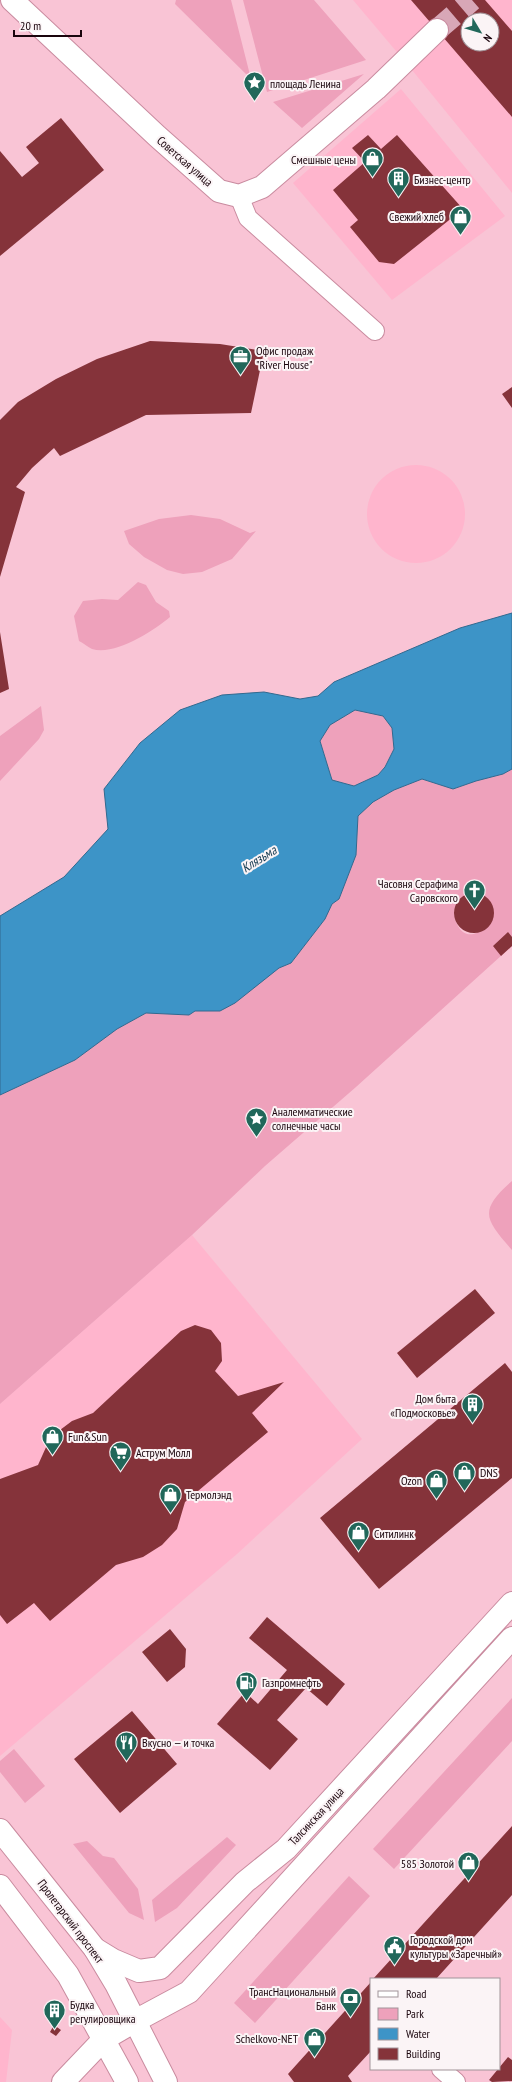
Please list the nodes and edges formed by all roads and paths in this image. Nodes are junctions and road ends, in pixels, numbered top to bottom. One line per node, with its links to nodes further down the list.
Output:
1 (12, 0): 3 (main road, Советская улица)
2 (437, 30): 3 (main road)
3 (238, 196): 4 (street)
4 (375, 331)
5 (512, 1603): 9 (main road, Талсинская улица)
6 (512, 1638): 10 (main road, Талсинская улица)
7 (0, 1830): 9 (main road, Пролетарский проспект)
8 (0, 1886): 11 (main road)
9 (95, 1949): 10 (main road, Пролетарский проспект)
10 (135, 2022): 11 (main road, Талсинская улица); 15 (main road, Пролетарский проспект)
11 (104, 2039): 13 (main road, Талсинская улица); 14 (main road)
12 (442, 2070): 16 (street)
13 (63, 2082)
14 (127, 2082)
15 (166, 2082)
16 (456, 2082)

